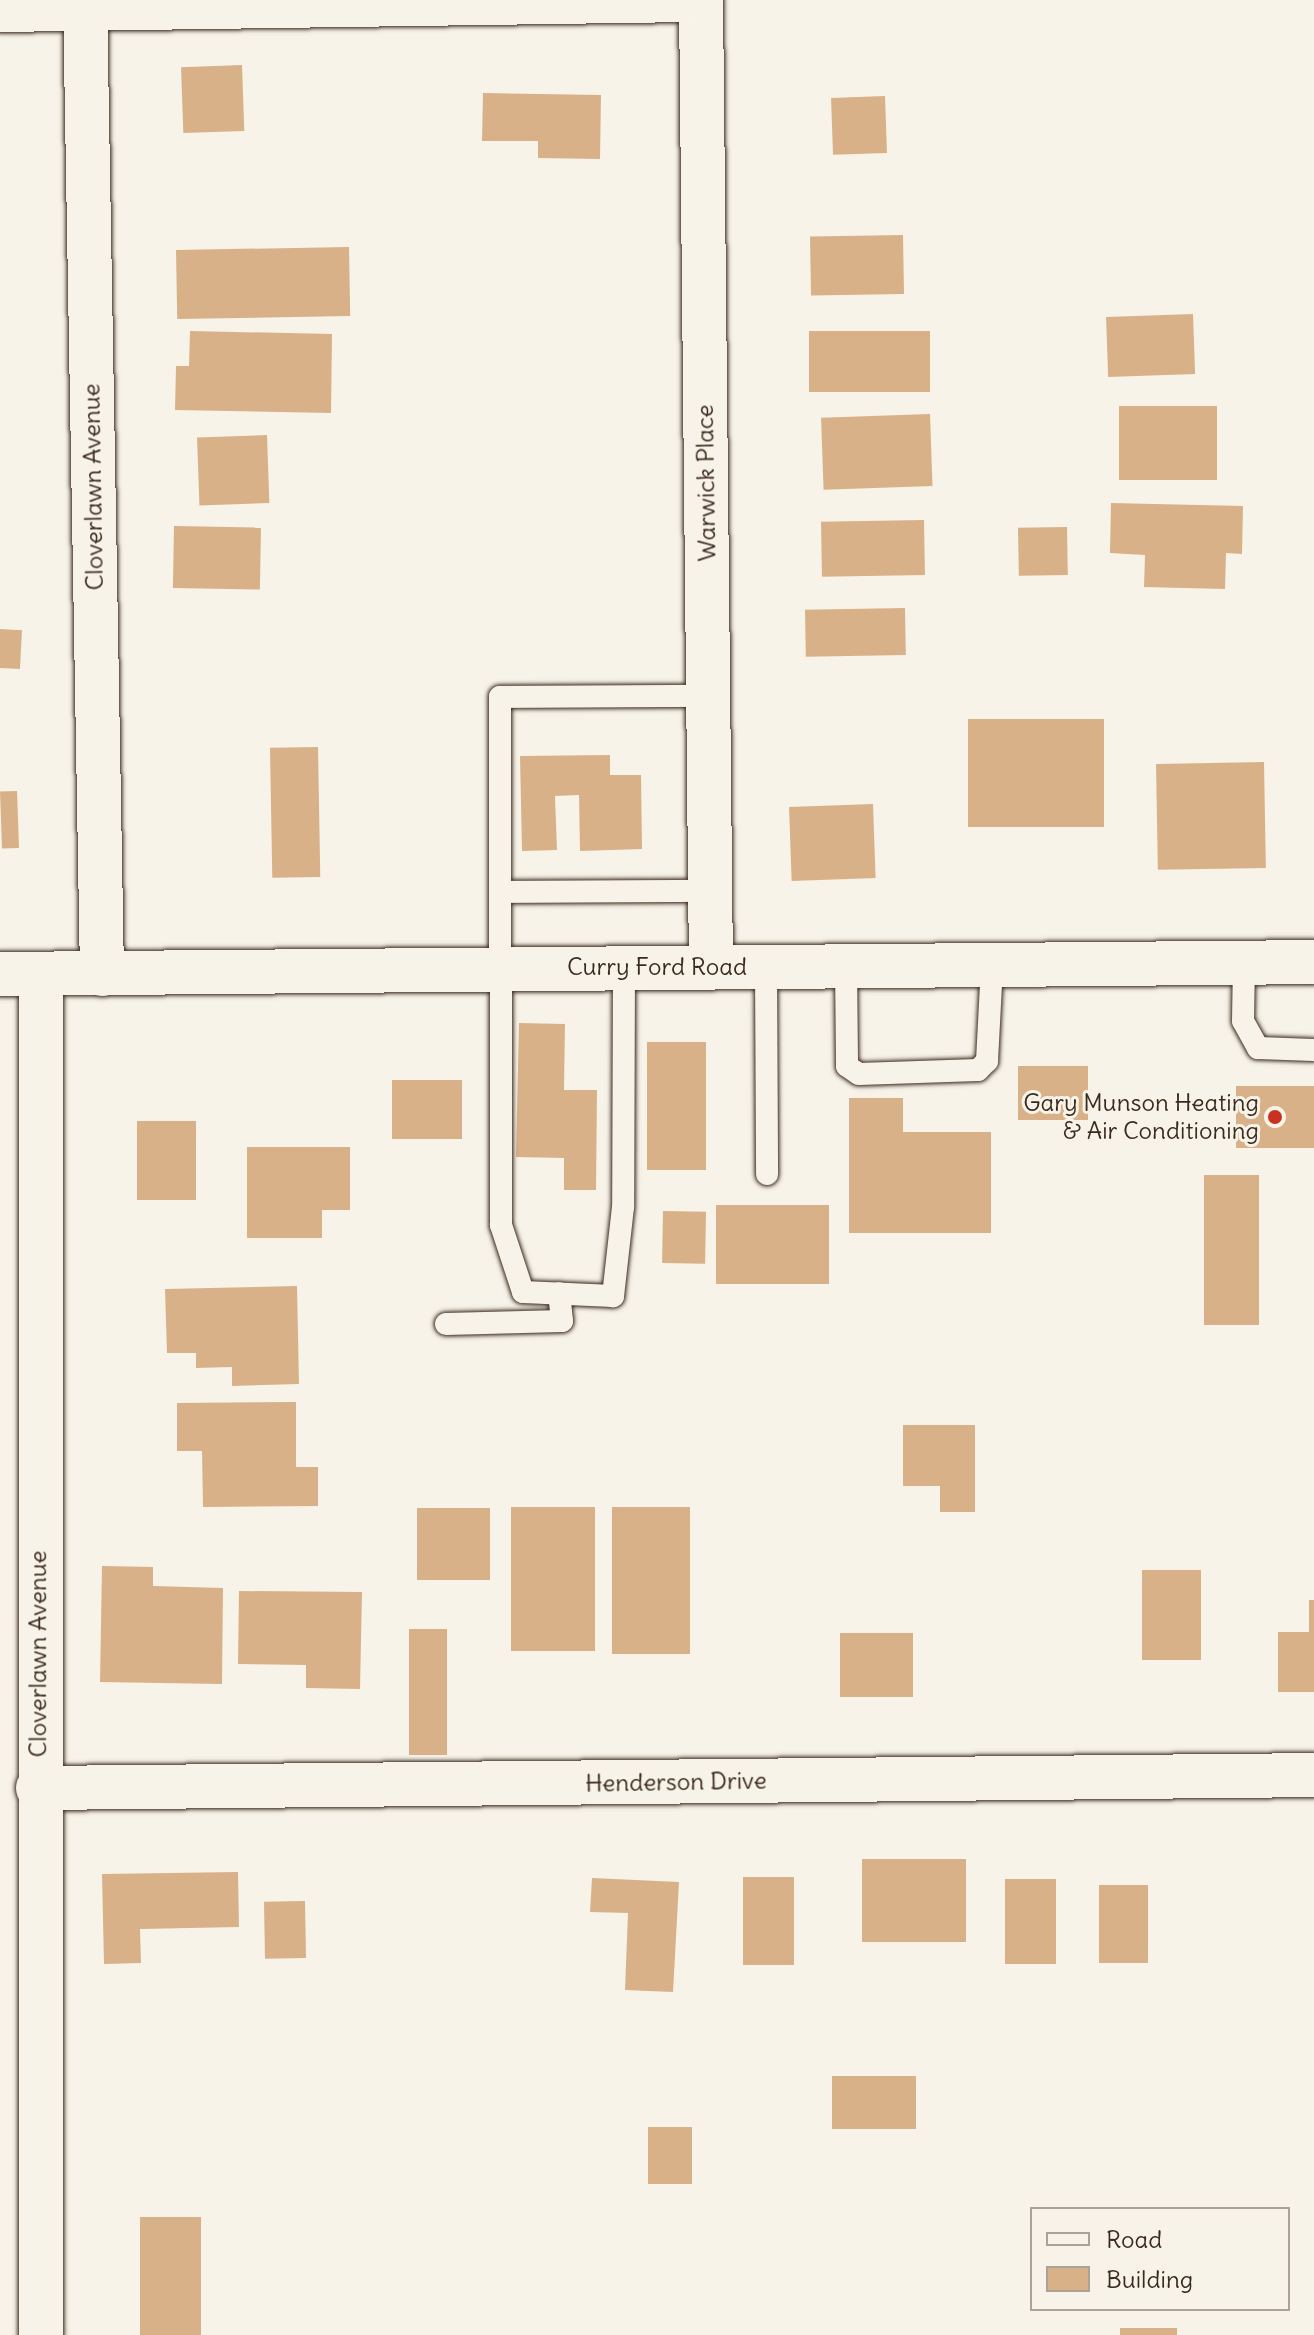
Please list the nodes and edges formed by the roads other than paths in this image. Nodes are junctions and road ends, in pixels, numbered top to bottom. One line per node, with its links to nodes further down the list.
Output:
1 (687, 0): 3 (street)
2 (701, 0): 5 (street, Warwick Place)
3 (85, 5): 4 (street); 17 (street, Cloverlawn Avenue)
4 (0, 10)
5 (708, 696): 6 (street, Warwick Place); 7 (lane)
6 (710, 891): 7 (lane); 11 (street, Warwick Place)
7 (501, 892): 14 (lane)
8 (1314, 962): 9 (street, Curry Ford Road)
9 (1244, 963): 10 (street, Curry Ford Road); 18 (lane)
10 (992, 964): 12 (street, Curry Ford Road); 12 (lane)
11 (711, 966): 13 (street, Curry Ford Road); 15 (street, Curry Ford Road)
12 (846, 966): 13 (street, Curry Ford Road)
13 (766, 967): 19 (lane)
14 (502, 968): 15 (street, Curry Ford Road); 17 (street, Curry Ford Road); 20 (lane)
15 (624, 968): 20 (lane)
16 (21, 974): 17 (street, Curry Ford Road); 23 (street, Cloverlawn Avenue)
17 (102, 974)
18 (1314, 1050)
19 (767, 1174)
20 (559, 1293): 21 (lane)
21 (446, 1324)
22 (1314, 1775): 23 (street, Henderson Drive)
23 (38, 1788): 24 (street, Cloverlawn Avenue)
24 (41, 2335)

